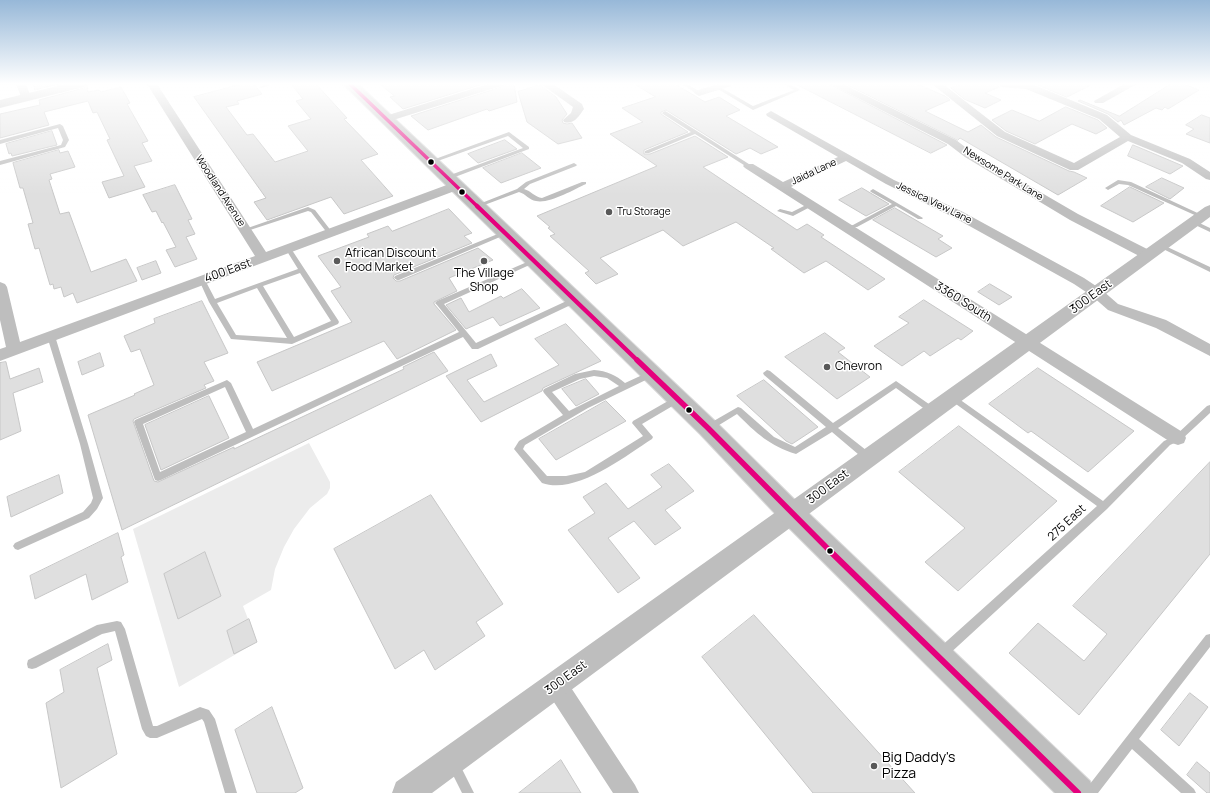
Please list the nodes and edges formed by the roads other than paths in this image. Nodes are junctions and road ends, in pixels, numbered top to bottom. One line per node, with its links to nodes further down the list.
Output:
1 (176, 121): 31 (street, Woodland Avenue)
2 (388, 121): 13 (main road)
3 (678, 121): 8 (lane)
4 (783, 121): 12 (street, Jessica View Lane)
5 (910, 121): 35 (street, Newsome Park Lane)
6 (984, 121): 9 (street)
7 (1108, 121): 9 (street)
8 (695, 132): 11 (lane); 16 (lane)
9 (1127, 136): 17 (street)
10 (0, 142): 14 (lane)
11 (647, 152)
12 (846, 157): 20 (street, Jaida Lane); 43 (street, Jessica View Lane)
13 (430, 162): 18 (main road); 18 (lane)
14 (0, 163)
15 (574, 165): 22 (lane)
16 (749, 166): 20 (street, 3360 South)
17 (1210, 177)
18 (451, 182): 26 (main road); 32 (street, 400 East)
19 (584, 183): 22 (lane)
20 (782, 187): 25 (street, 3360 South)
21 (1108, 188): 29 (lane)
22 (519, 190): 26 (lane)
23 (873, 191): 24 (lane)
24 (896, 204): 28 (lane); 30 (lane)
25 (810, 205): 27 (lane); 30 (street, 3360 South)
26 (477, 206): 33 (main road)
27 (780, 211)
28 (920, 218)
29 (1203, 219): 35 (street, 300 East)
30 (846, 228): 50 (street, 3360 South)
31 (245, 230): 32 (lane); 36 (street, Woodland Avenue)
32 (330, 233): 34 (street, 400 East)
33 (505, 233): 37 (main road); 40 (lane)
34 (288, 248): 36 (street, 400 East); 38 (lane)
35 (1155, 251): 39 (lane); 43 (street, 300 East)
36 (263, 258): 41 (street, 400 East)
37 (534, 261): 45 (main road); 47 (lane)
38 (301, 270): 42 (lane); 49 (lane)
39 (1210, 270)
40 (397, 278)
41 (202, 280): 46 (lane); 48 (street, 400 East)
42 (259, 286): 46 (lane); 49 (lane)
43 (1097, 293): 50 (street, 300 East); 51 (street, Jessica View Lane)
44 (1, 294): 52 (street)
45 (575, 300): 47 (lane); 54 (main road)
46 (213, 302): 49 (lane)
47 (464, 334): 63 (lane)
48 (51, 336): 52 (street, 400 East); 68 (lane)
49 (292, 341)
50 (1028, 343): 56 (street, 300 East); 64 (street, 3360 South)
51 (1210, 351)
52 (7, 352)
53 (767, 373): 61 (lane)
54 (651, 374): 55 (lane); 57 (main road)
55 (625, 387): 60 (lane); 60 (lane)
56 (952, 397): 59 (street, 300 East); 66 (lane)
57 (678, 399): 60 (lane); 62 (main road)
58 (1210, 408): 64 (lane, 275 East)
59 (933, 411): 61 (lane); 65 (street, 300 East)
60 (568, 416)
61 (833, 427): 62 (lane); 65 (lane)
62 (708, 428): 67 (main road)
63 (251, 433): 63 (lane)
64 (1178, 438): 66 (lane, 275 East)
65 (868, 457): 67 (street, 300 East)
66 (1104, 506): 70 (lane, 275 East)
67 (792, 514): 70 (main road); 72 (street, 300 East)
68 (18, 546)
69 (1210, 639): 73 (lane)
70 (939, 656): 79 (main road)
71 (32, 664): 75 (lane)
72 (556, 685): 74 (street, 300 East); 78 (street)
73 (1131, 740): 80 (lane); 81 (lane)
74 (452, 760): 76 (street, 300 East); 77 (lane)
75 (231, 793)
76 (407, 793)
77 (468, 793)
78 (627, 793)
79 (1078, 793)
80 (1090, 793)
81 (1190, 793)

